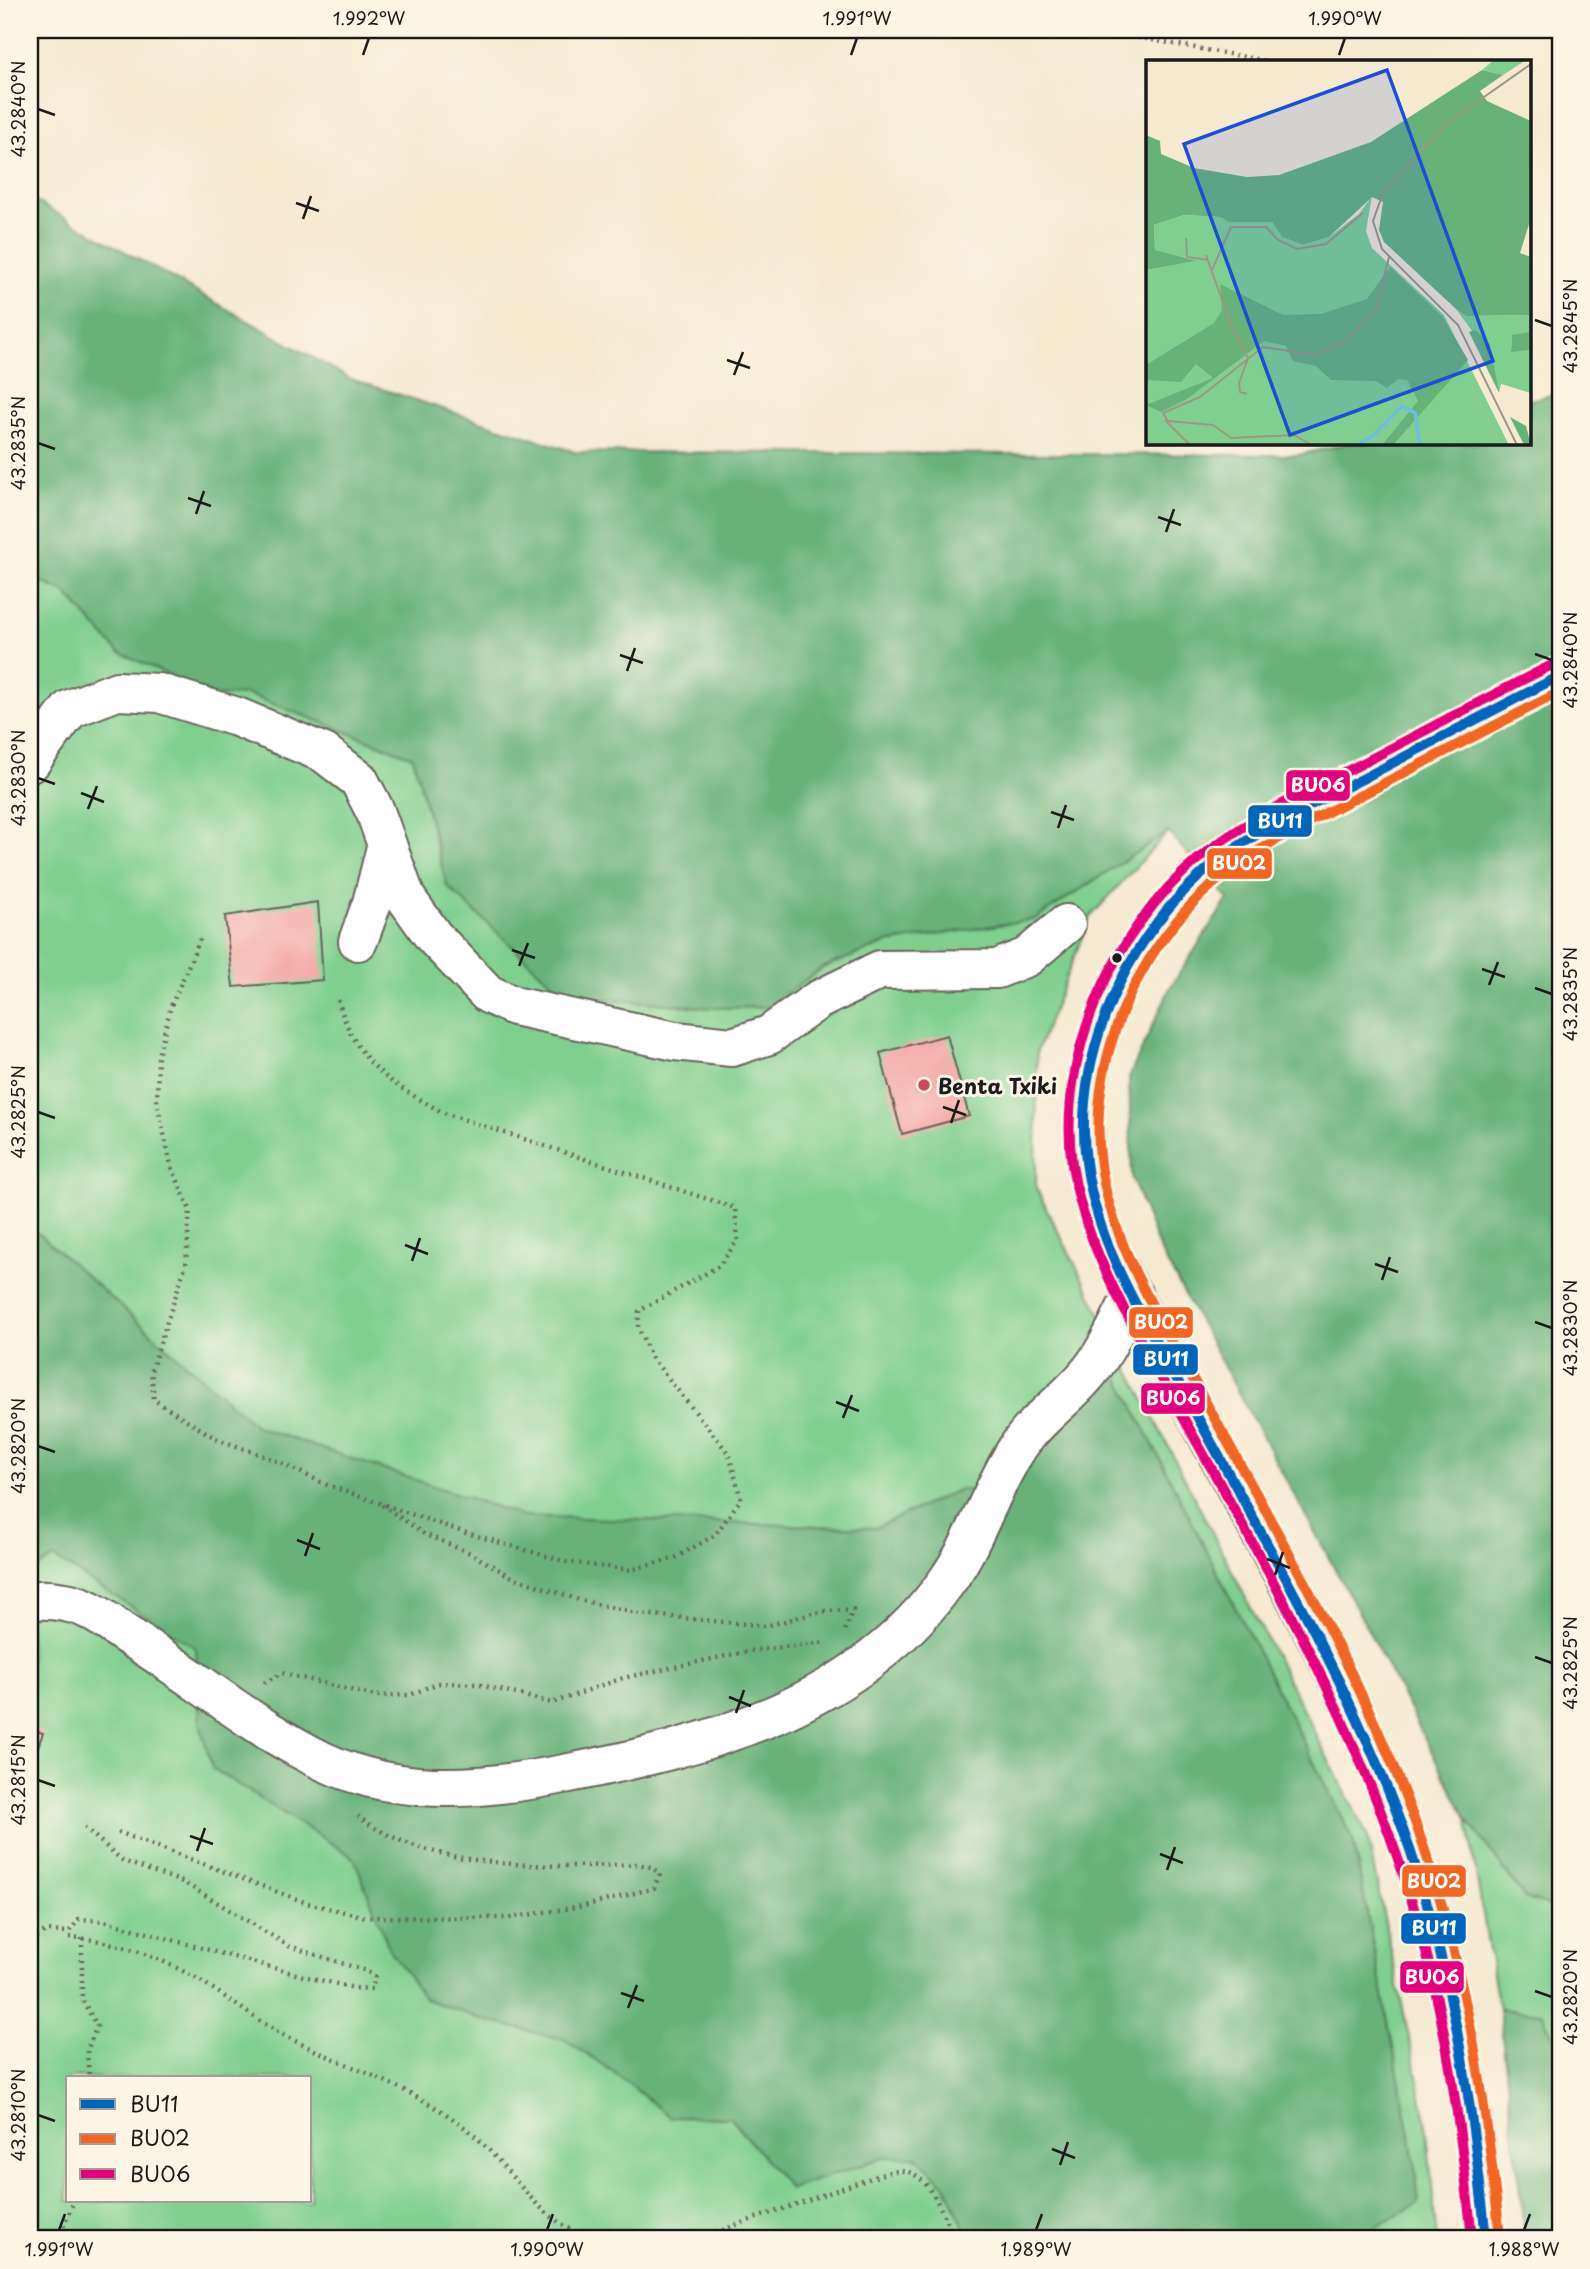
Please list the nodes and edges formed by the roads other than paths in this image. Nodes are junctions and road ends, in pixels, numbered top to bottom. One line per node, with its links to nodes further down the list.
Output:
1 (1560, 676): 6 (main road)
2 (30, 763): 3 (lane)
3 (386, 847): 4 (lane); 5 (lane)
4 (1066, 924)
5 (358, 942)
6 (1133, 1295): 7 (lane); 8 (main road)
7 (30, 1601)
8 (1486, 2239)

